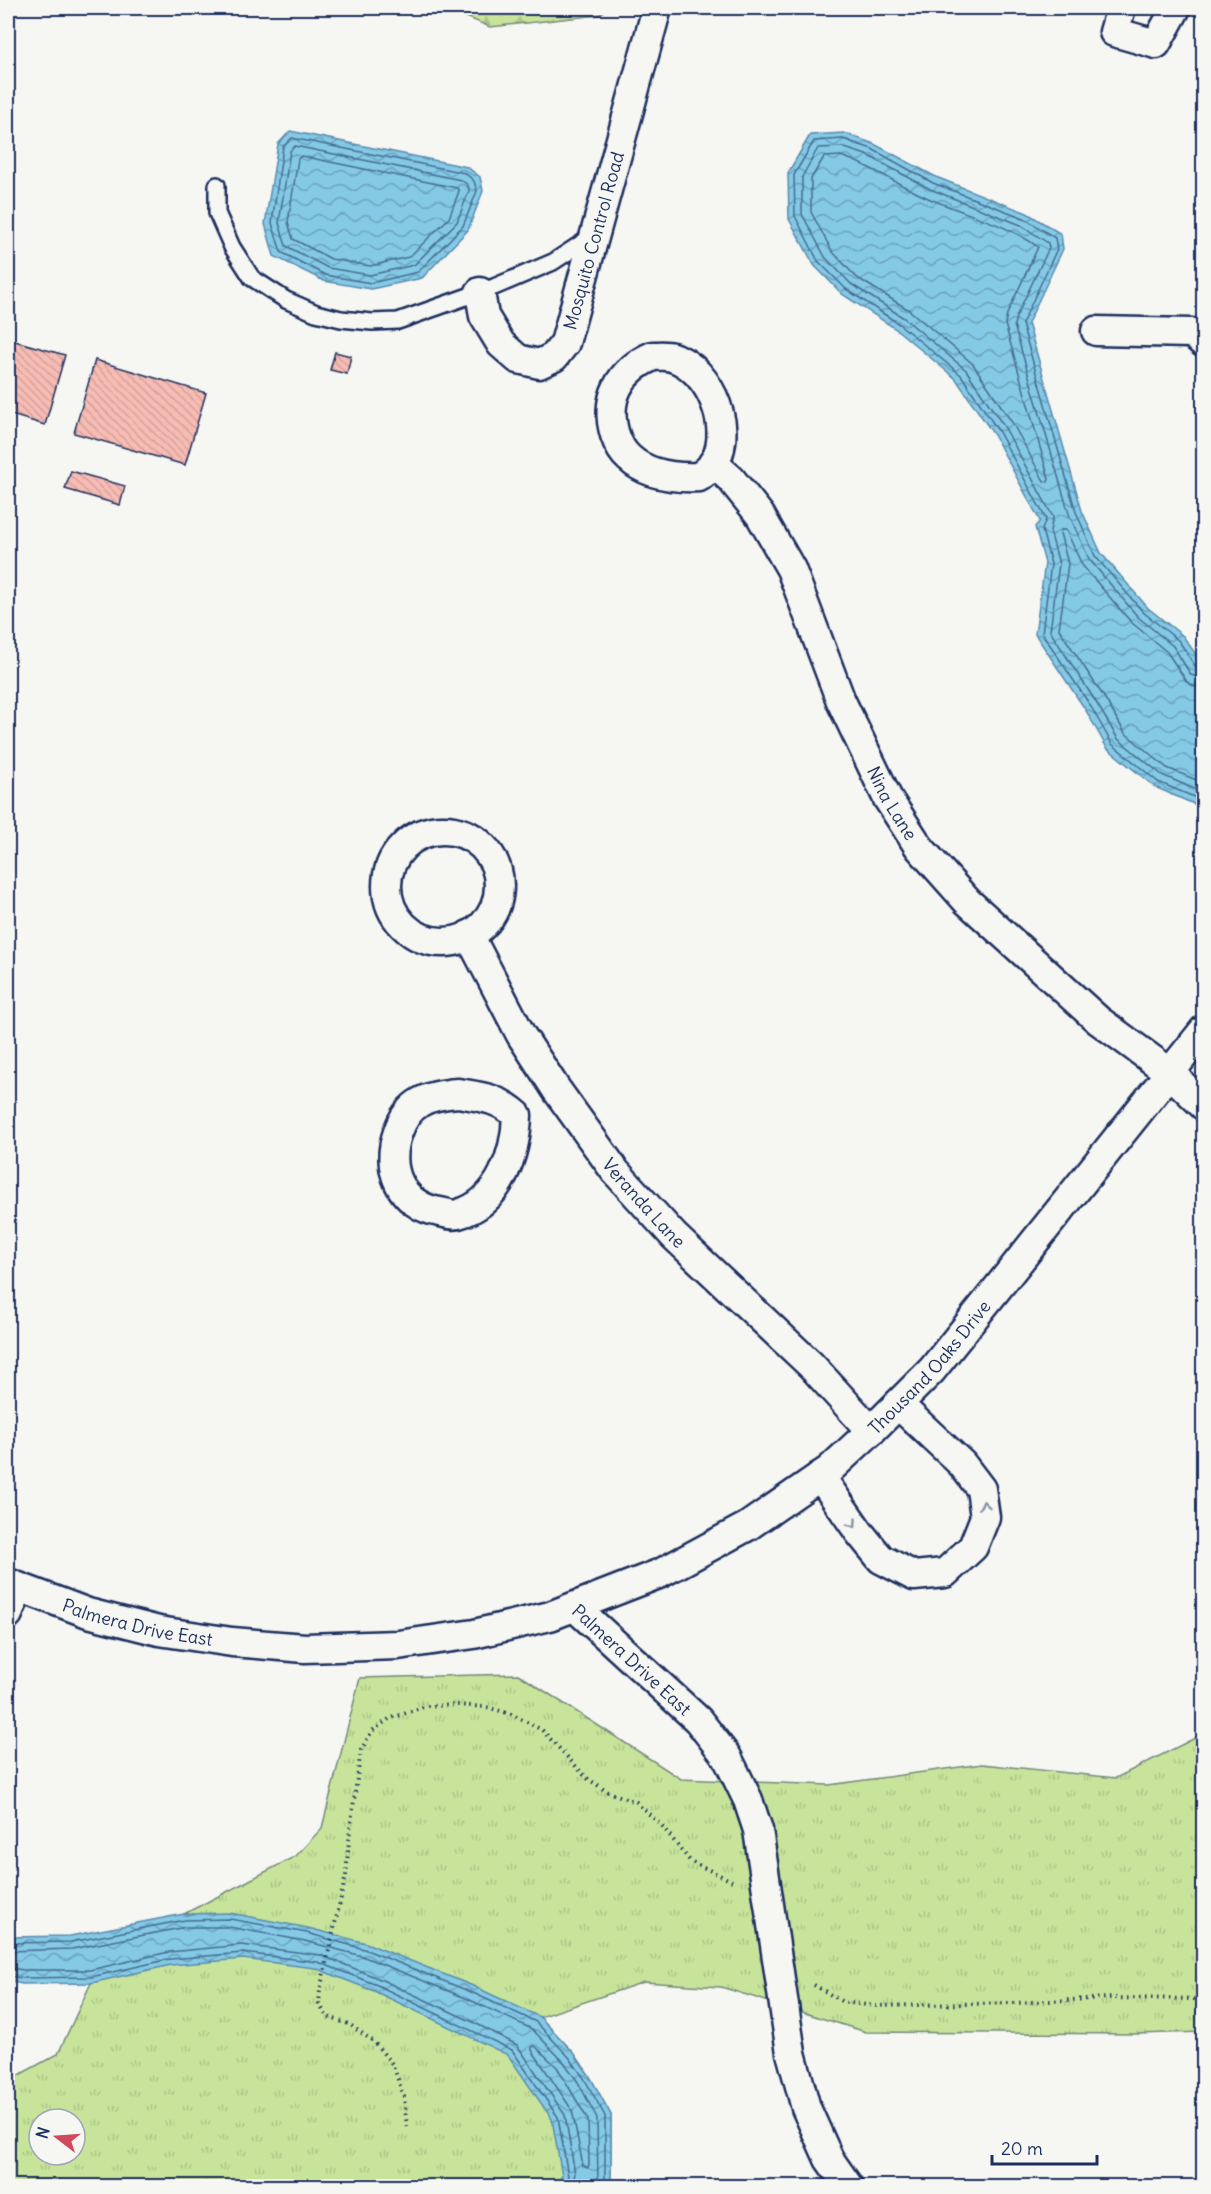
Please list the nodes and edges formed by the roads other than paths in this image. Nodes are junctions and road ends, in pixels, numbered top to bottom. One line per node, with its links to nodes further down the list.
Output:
1 (657, 8): 5 (street, Mosquito Control Road)
2 (1121, 8): 3 (street)
3 (1176, 8)
4 (217, 185): 6 (lane)
5 (594, 235): 6 (lane); 6 (street, Mosquito Control Road)
6 (480, 292)
7 (1096, 331): 8 (street)
8 (1203, 343)
9 (713, 463): 9 (street); 12 (street, Nina Lane)
10 (469, 935): 13 (street, Veranda Lane)
11 (1203, 1030): 12 (street, Thousand Oaks Drive)
12 (1170, 1072): 14 (street, Nina Lane); 16 (street, Thousand Oaks Drive)
13 (556, 1089): 15 (street); 17 (street, Veranda Lane)
14 (1203, 1106)
15 (518, 1115): 15 (street)
16 (898, 1404): 17 (street, Thousand Oaks Drive); 18 (street, one-way to 16)
17 (871, 1431): 18 (street, Thousand Oaks Drive)
18 (820, 1476): 20 (street, Thousand Oaks Drive)
19 (13, 1585): 20 (street, Palmera Drive East); 21 (street)
20 (576, 1608): 22 (street, Palmera Drive East)
21 (8, 1614)
22 (848, 2187)

